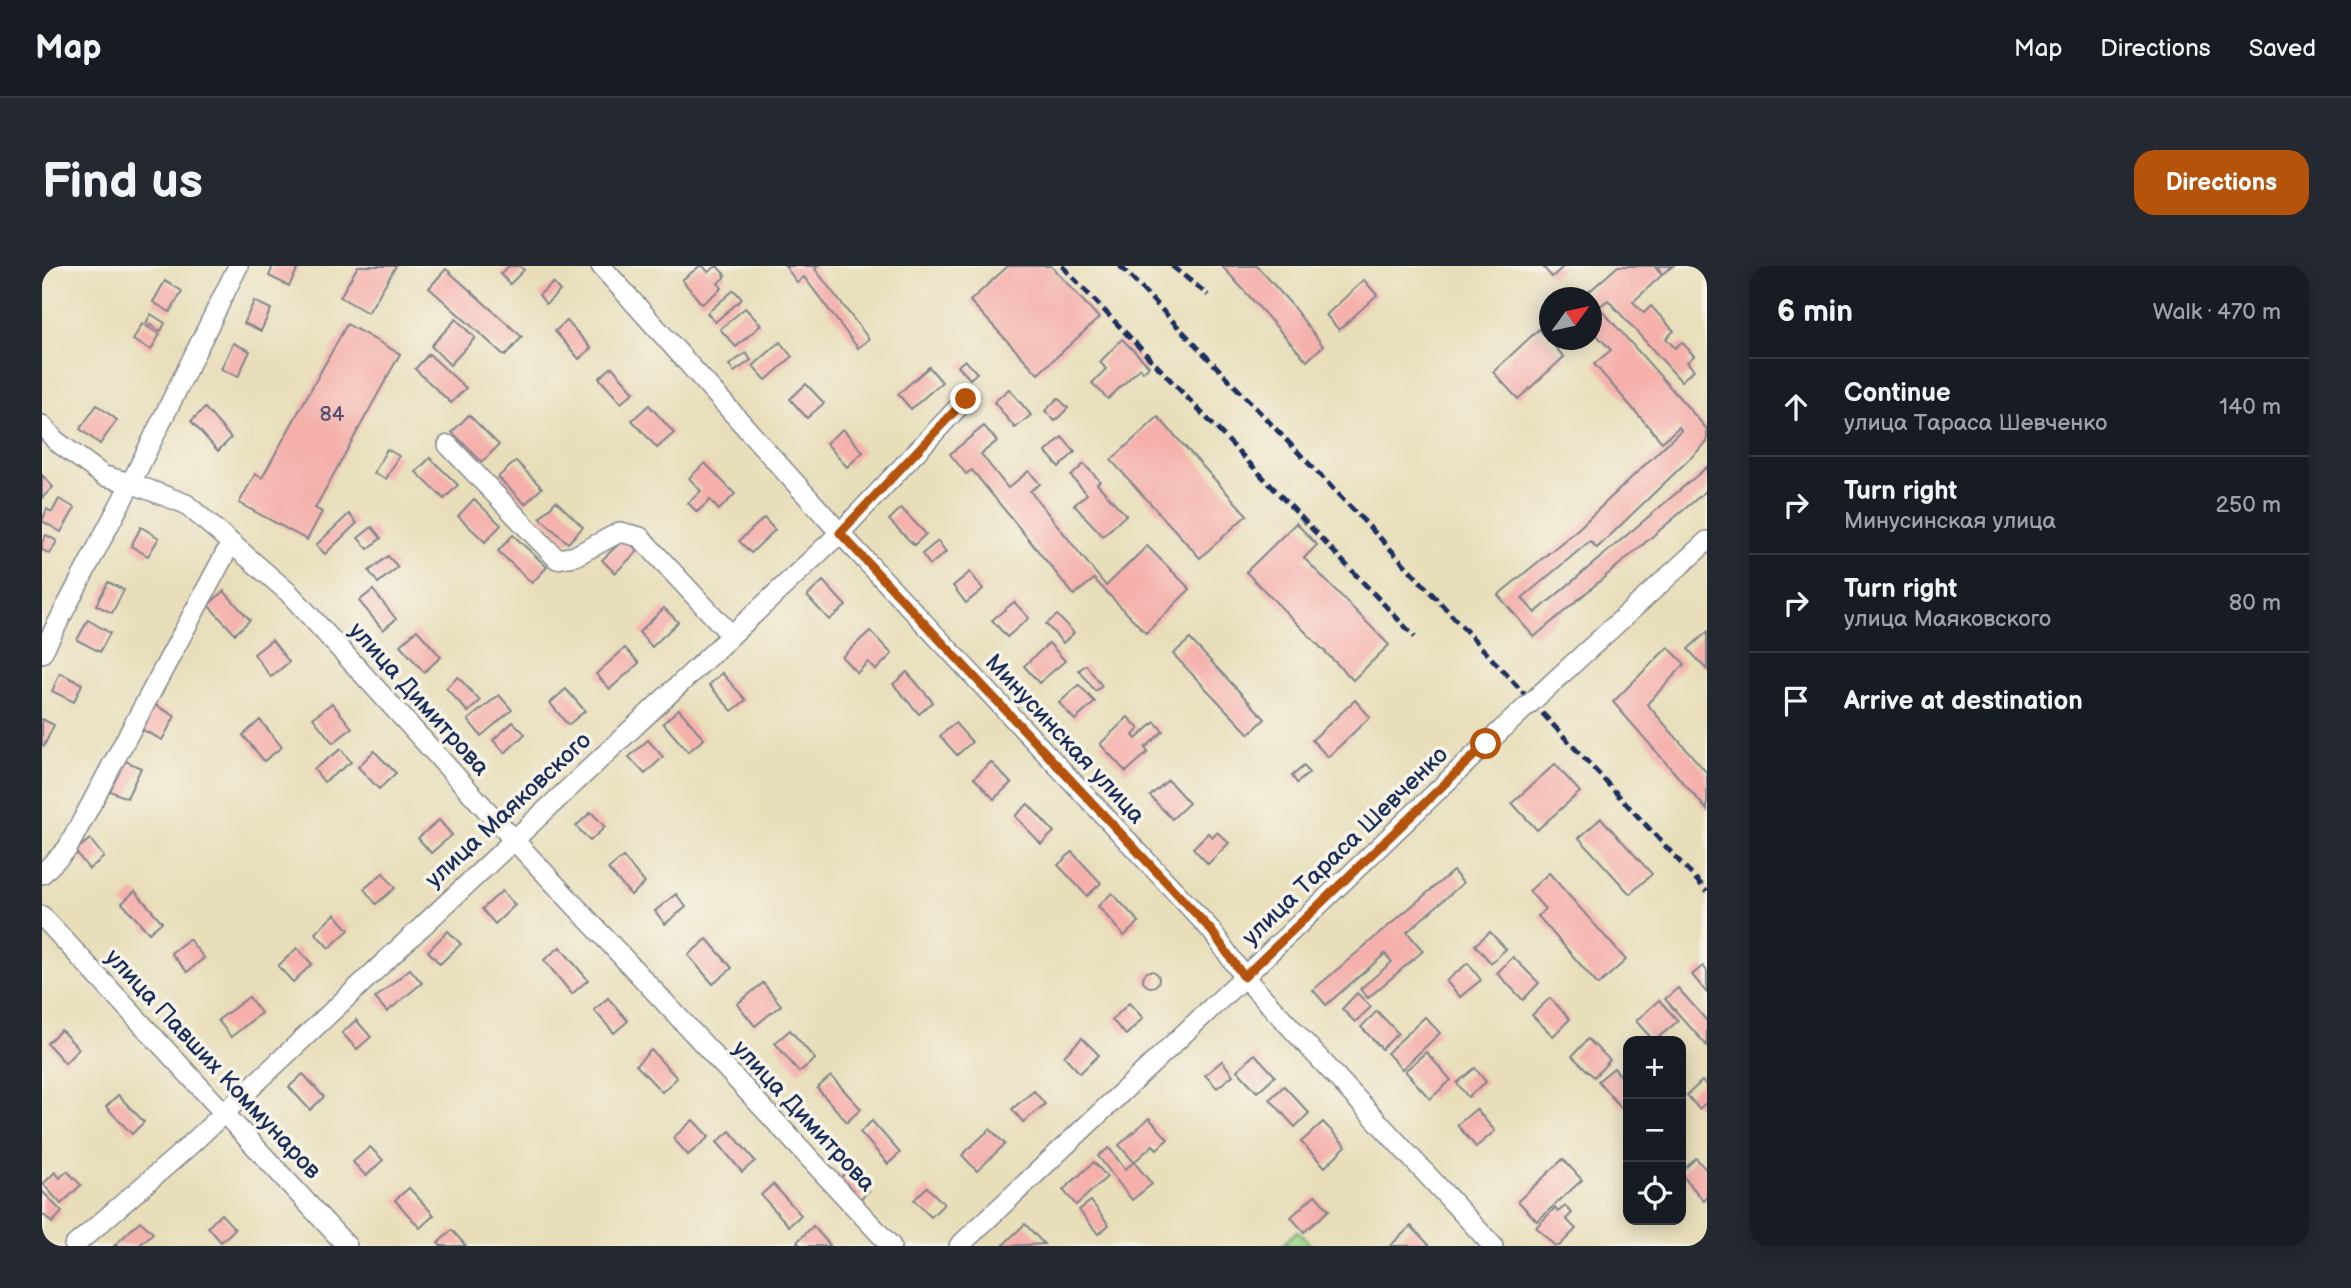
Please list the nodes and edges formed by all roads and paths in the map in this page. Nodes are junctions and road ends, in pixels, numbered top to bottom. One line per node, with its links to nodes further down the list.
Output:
1 (238, 266): 6 (street)
2 (601, 266): 7 (street, Минусинская улица)
3 (966, 399): 7 (street, улица Маяковского)
4 (42, 425): 6 (street, улица Димитрова)
5 (448, 445): 10 (street)
6 (131, 483): 9 (street, улица Димитрова); 11 (street)
7 (840, 533): 10 (street, улица Маяковского); 15 (street, Минусинская улица)
8 (1707, 541): 15 (street, улица Тараса Шевченко, bridge)
9 (231, 543): 12 (street, улица Димитрова); 13 (street)
10 (731, 635): 12 (street, улица Маяковского)
11 (42, 653)
12 (513, 839): 16 (street, улица Маяковского); 19 (street, улица Димитрова)
13 (42, 874)
14 (42, 916): 16 (street, улица Павших Коммунаров)
15 (1244, 977): 20 (street, улица Тараса Шевченко); 21 (street, Минусинская улица)
16 (224, 1112): 17 (street, улица Маяковского); 18 (street, улица Павших Коммунаров)
17 (74, 1246)
18 (347, 1246)
19 (891, 1246)
20 (959, 1246)
21 (1493, 1246)

